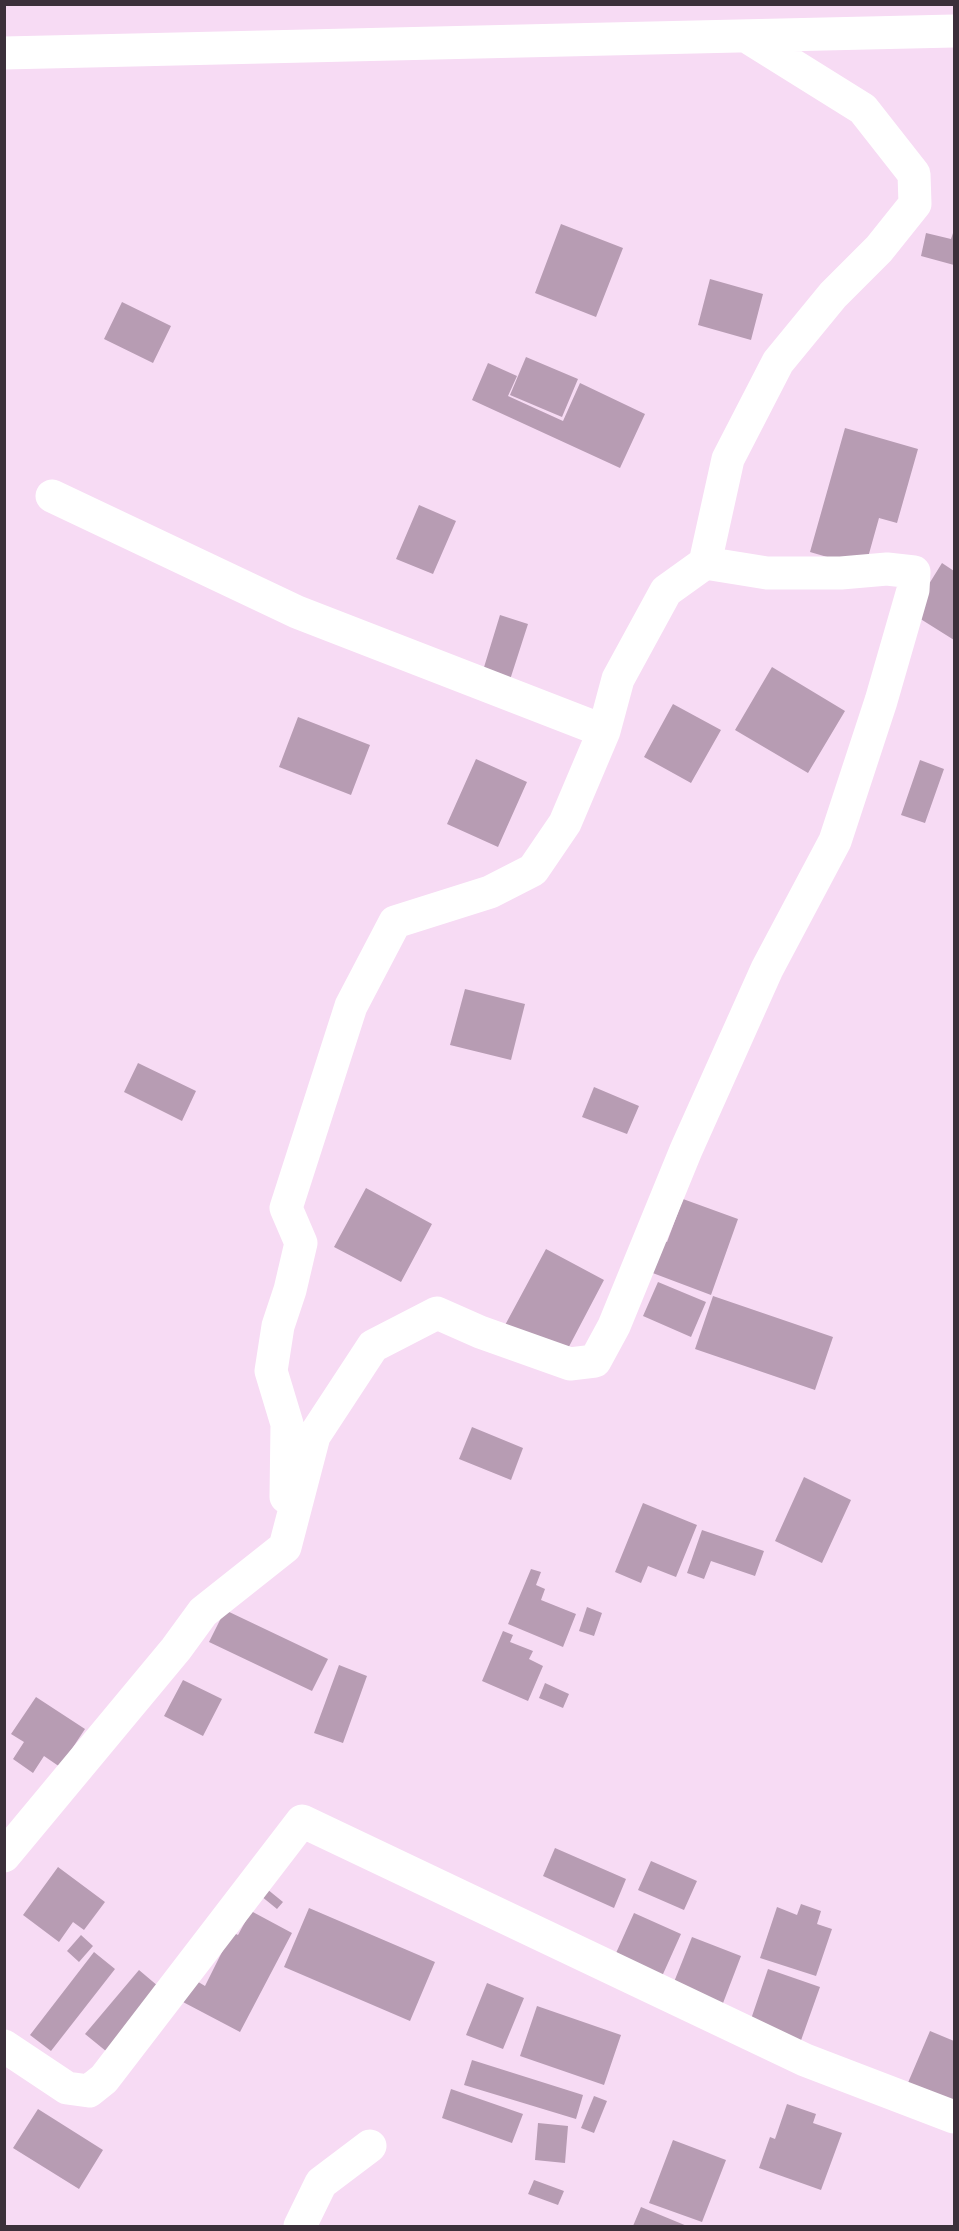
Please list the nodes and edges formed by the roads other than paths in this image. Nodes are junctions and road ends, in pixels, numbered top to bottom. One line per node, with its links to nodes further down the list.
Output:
1 (954, 31): 2 (street)
2 (746, 36): 3 (street); 5 (street)
3 (4, 53)
4 (52, 496): 6 (street)
5 (705, 563): 6 (street); 7 (street)
6 (604, 731): 7 (street)
7 (285, 1547): 8 (street)
8 (4, 1856)
9 (4, 2046): 10 (street)
10 (954, 2117)
11 (370, 2146): 12 (street)
12 (300, 2226)

